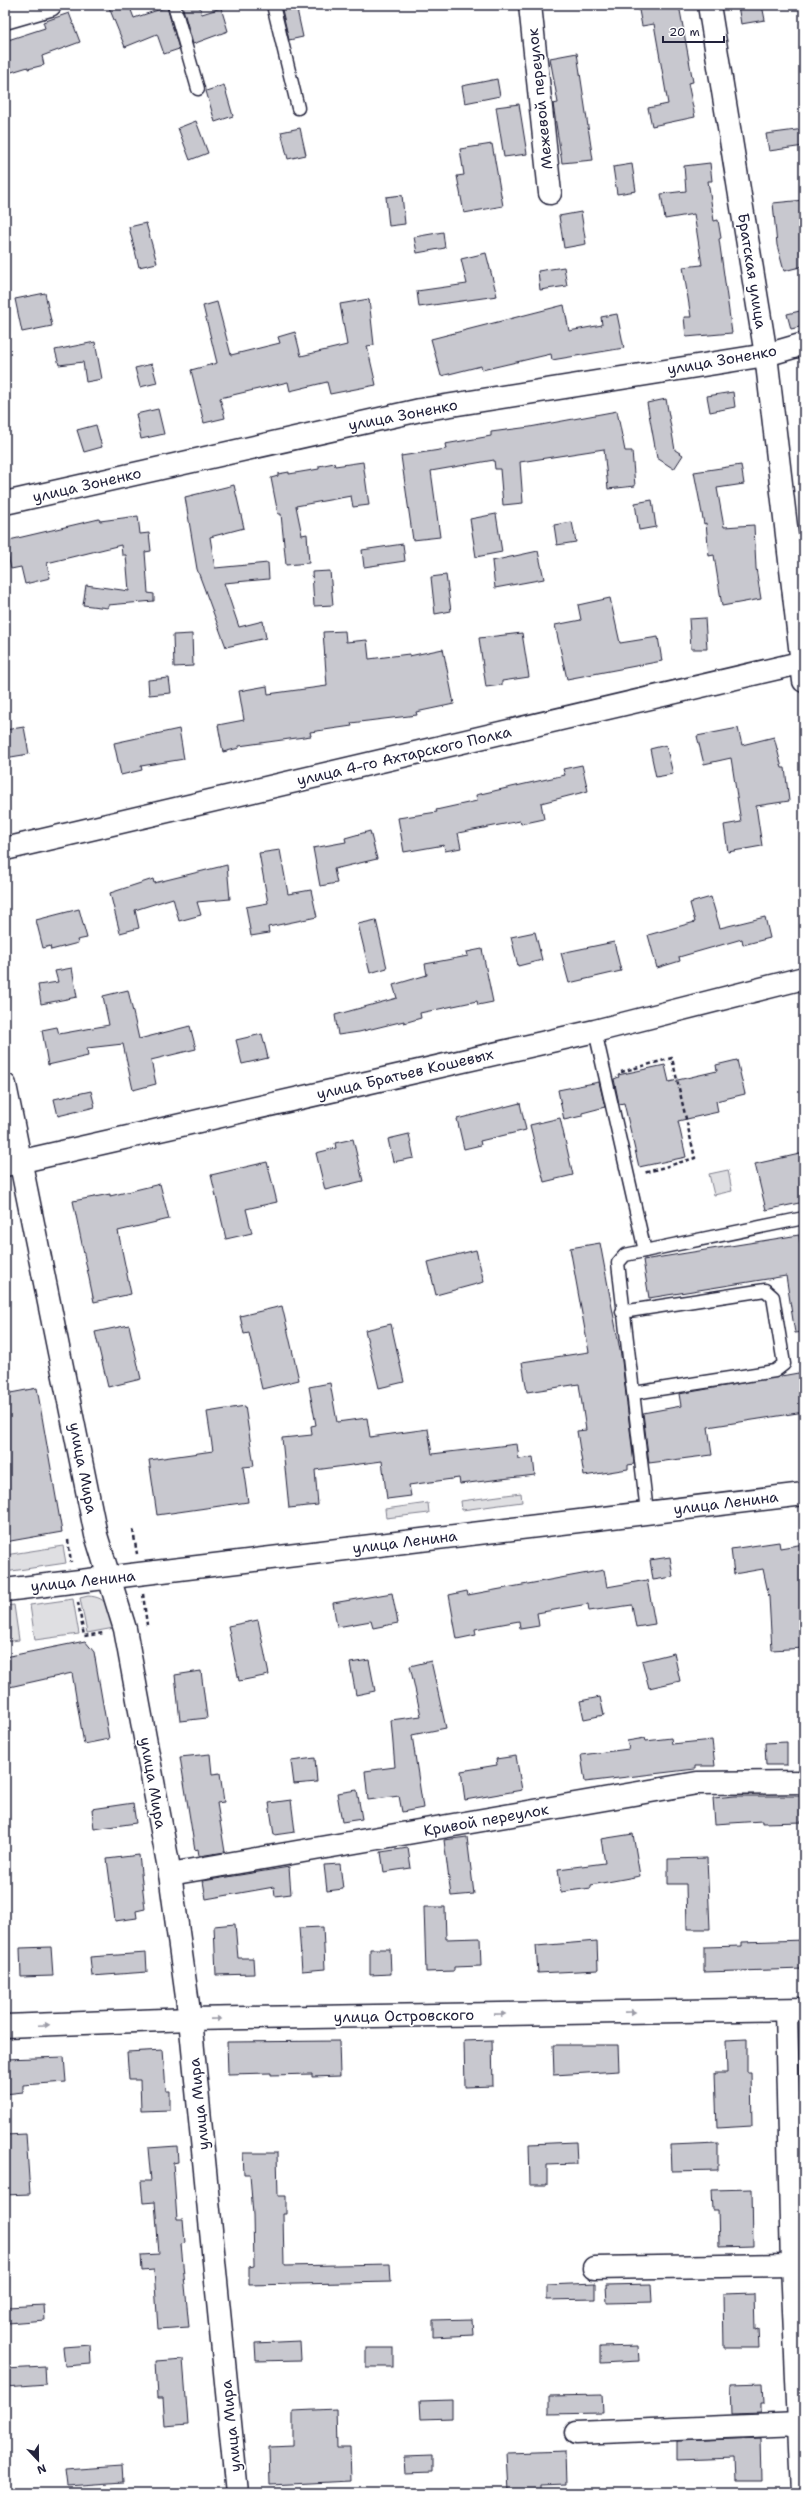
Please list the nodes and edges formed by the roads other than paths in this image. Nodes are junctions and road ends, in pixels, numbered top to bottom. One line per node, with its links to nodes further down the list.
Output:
1 (50, 5): 6 (street)
2 (174, 5): 7 (lane)
3 (273, 5): 8 (lane)
4 (530, 5): 9 (street, Межевой переулок)
5 (708, 5): 11 (street, Братская улица)
6 (5, 18)
7 (198, 89)
8 (298, 108)
9 (550, 193)
10 (804, 344): 11 (street, улица Зоненко)
11 (766, 354): 12 (street, улица Зоненко); 13 (street, Братская улица)
12 (5, 503)
13 (803, 669): 14 (street, улица 4-го Ахтарского Полка)
14 (5, 849)
15 (804, 978): 16 (street, улица Братьев Кошевых)
16 (595, 1031): 18 (street, улица Братьев Кошевых); 20 (lane)
17 (5, 1085): 18 (street, улица Мира)
18 (13, 1163): 25 (street, улица Мира)
19 (804, 1218): 20 (lane)
20 (645, 1252): 21 (lane)
21 (622, 1312): 22 (lane); 22 (lane)
22 (634, 1393): 24 (lane)
23 (804, 1494): 24 (street, улица Ленина)
24 (647, 1512): 25 (street, улица Ленина)
25 (110, 1577): 26 (street, улица Ленина); 28 (street, улица Мира)
26 (5, 1590)
27 (804, 1782): 28 (street, Кривой переулок)
28 (170, 1874): 30 (street, улица Мира)
29 (795, 2009): 30 (street, улица Островского, one-way to 29); 32 (street)
30 (190, 2019): 31 (street, улица Островского, one-way to 30); 36 (street, улица Мира)
31 (5, 2026)
32 (792, 2265): 33 (street); 34 (street)
33 (594, 2268)
34 (800, 2424): 35 (street); 37 (street)
35 (576, 2433)
36 (237, 2493)
37 (802, 2493)

